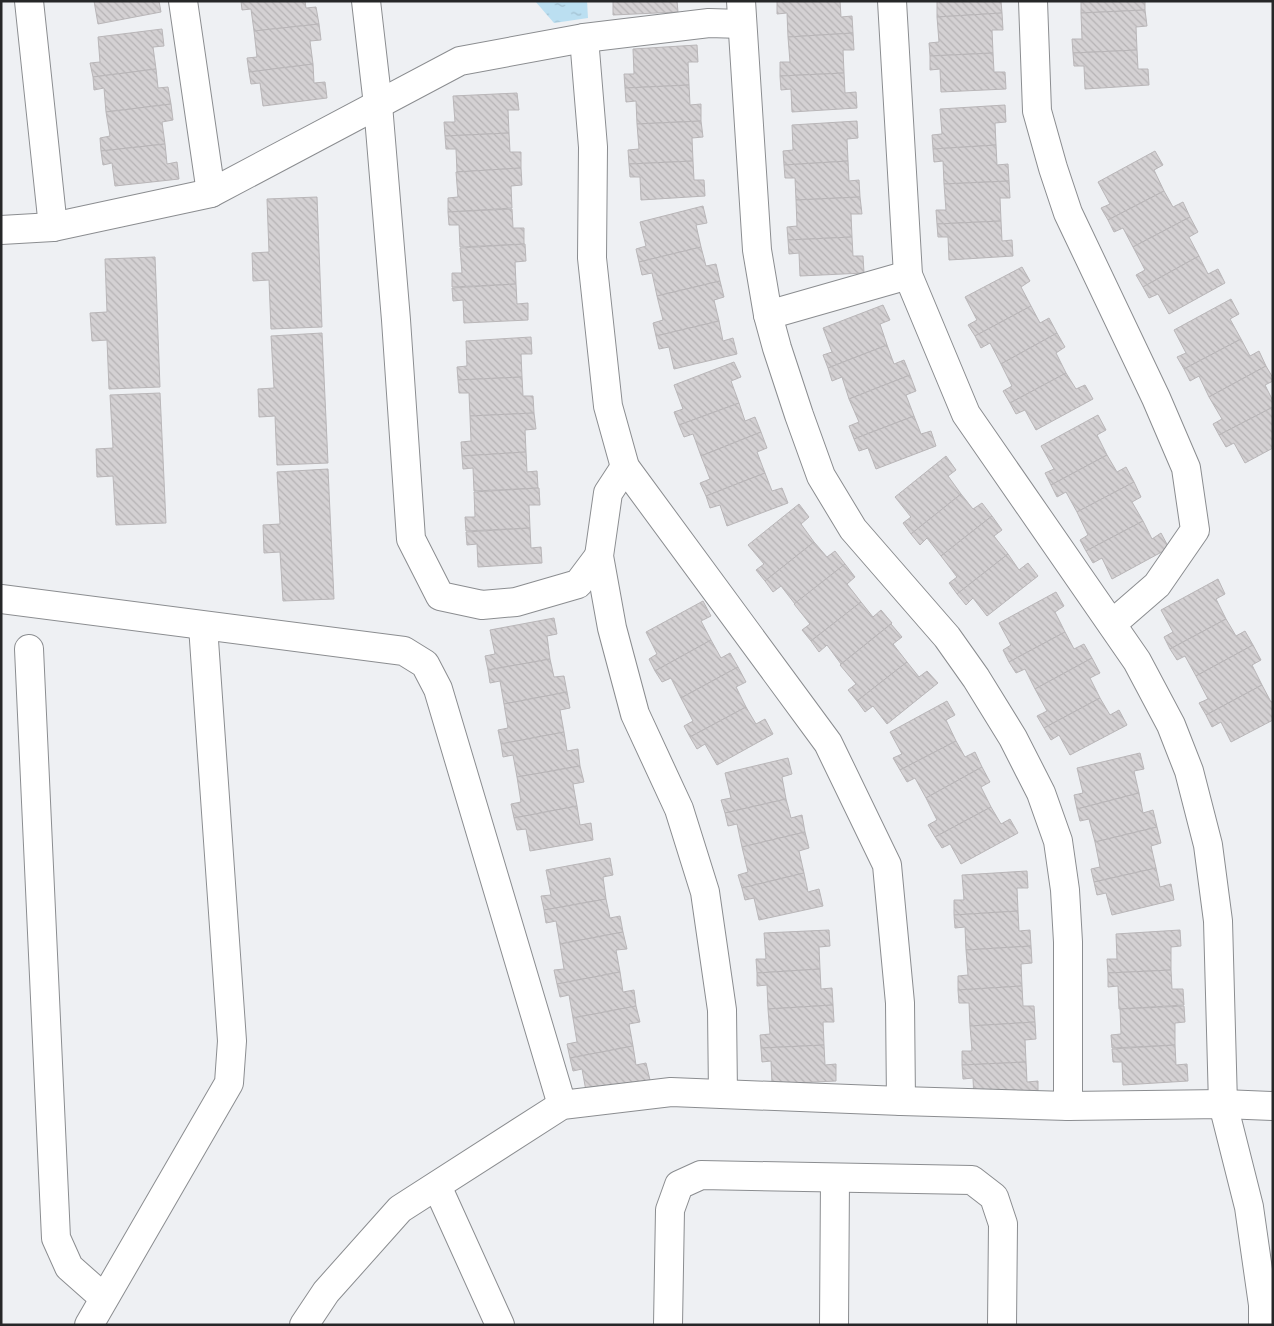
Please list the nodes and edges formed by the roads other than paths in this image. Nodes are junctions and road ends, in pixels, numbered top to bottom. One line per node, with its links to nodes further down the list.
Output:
1 (29, 1): 11 (street)
2 (183, 1): 10 (street)
3 (366, 1): 9 (street)
4 (892, 1): 13 (street)
5 (1033, 1): 18 (street)
6 (709, 12): 7 (street); 8 (street)
7 (741, 13): 14 (street)
8 (584, 38): 9 (street); 15 (street)
9 (378, 105): 10 (street); 16 (street)
10 (211, 193): 11 (street)
11 (53, 227): 12 (street)
12 (1, 230)
13 (908, 275): 14 (street); 18 (street)
14 (768, 315): 25 (street)
15 (625, 467): 16 (street); 22 (street)
16 (599, 556): 21 (street)
17 (1, 599): 19 (street)
18 (1112, 624): 23 (street)
19 (203, 626): 24 (street); 29 (street)
20 (29, 649): 29 (street)
21 (723, 1094): 22 (street); 24 (street)
22 (901, 1102): 25 (street)
23 (1223, 1104): 25 (street); 26 (street); 36 (street)
24 (562, 1105): 28 (street)
25 (1068, 1106)
26 (1273, 1106)
27 (835, 1178): 33 (street); 34 (street); 35 (street)
28 (437, 1186): 31 (street); 32 (street)
29 (104, 1298): 30 (street)
30 (89, 1325)
31 (304, 1325)
32 (500, 1325)
33 (668, 1325)
34 (834, 1325)
35 (1002, 1325)
36 (1263, 1325)

